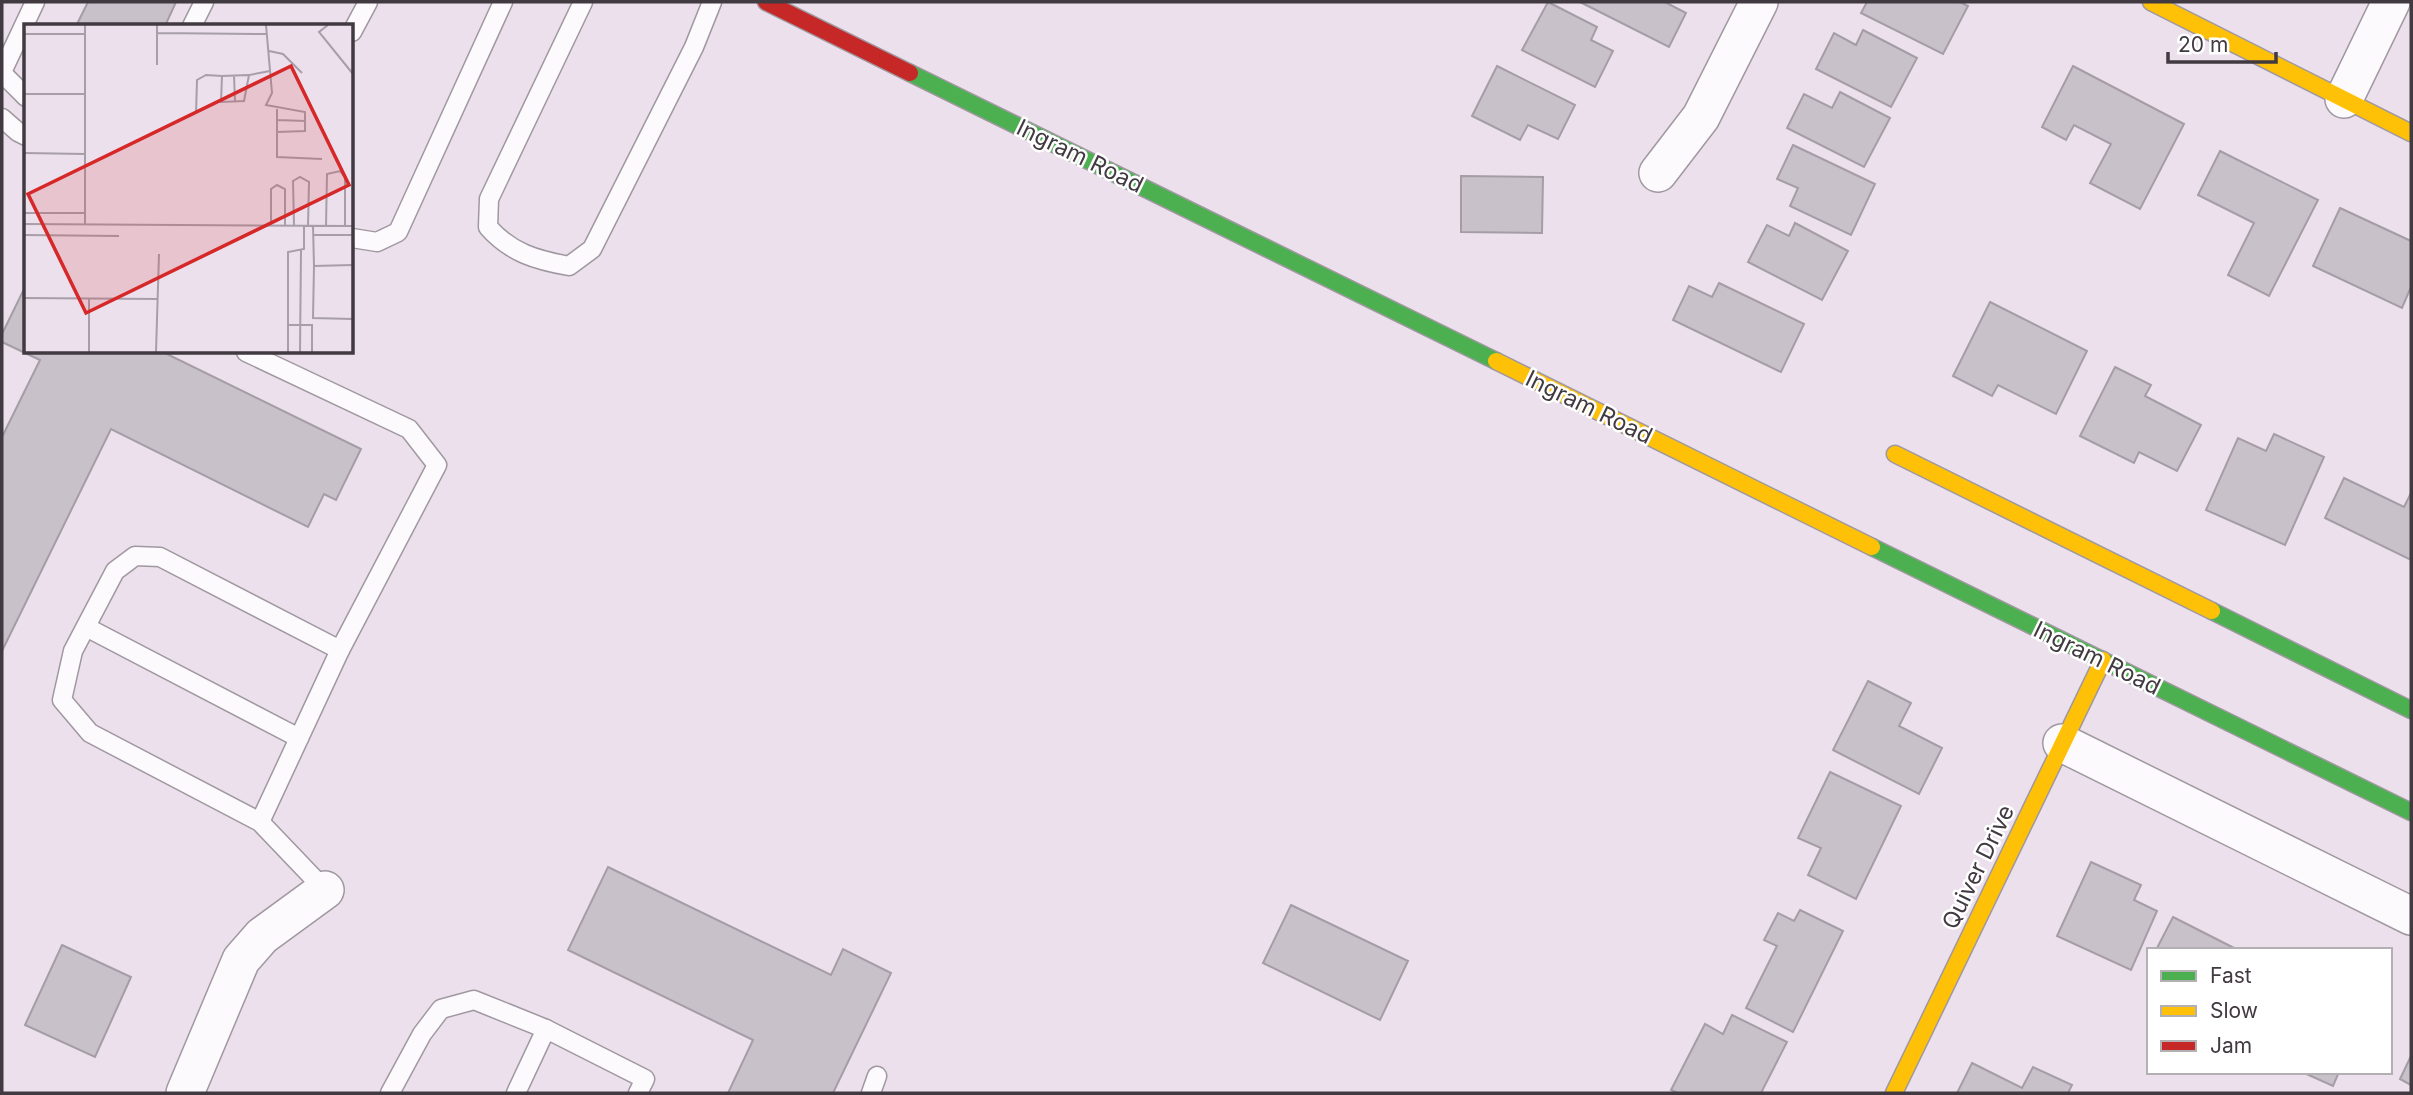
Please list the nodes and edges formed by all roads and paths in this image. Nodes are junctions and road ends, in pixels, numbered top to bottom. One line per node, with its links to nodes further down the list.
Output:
1 (36, 2): 11 (lane)
2 (204, 2): 12 (lane)
3 (368, 2): 14 (lane)
4 (503, 2): 22 (lane)
5 (583, 2): 6 (lane)
6 (712, 2)
7 (766, 2): 27 (main road, Ingram Road)
8 (1759, 2): 21 (street)
9 (2151, 2): 17 (main road)
10 (2391, 2): 17 (street)
11 (25, 24)
12 (193, 24)
13 (24, 27): 15 (lane)
14 (354, 28)
15 (2, 72): 16 (lane)
16 (24, 95)
17 (2344, 99): 19 (main road)
18 (2, 118): 20 (lane)
19 (2411, 133)
20 (24, 135)
21 (1658, 173)
22 (354, 238)
23 (250, 354): 26 (lane)
24 (1895, 454): 28 (main road)
25 (86, 627): 26 (lane); 29 (lane); 32 (lane)
26 (340, 650): 29 (lane)
27 (2103, 660): 30 (main road, Quiver Drive); 31 (main road, Ingram Road)
28 (2411, 709)
29 (299, 738): 32 (lane)
30 (2063, 743): 34 (street); 42 (main road, Quiver Drive)
31 (2411, 812)
32 (260, 822): 33 (lane)
33 (325, 890): 37 (street)
34 (2411, 916)
35 (546, 1029): 38 (lane); 39 (lane); 40 (lane)
36 (877, 1076): 41 (lane)
37 (185, 1093)
38 (390, 1093)
39 (516, 1093)
40 (638, 1093)
41 (871, 1093)
42 (1895, 1093)

